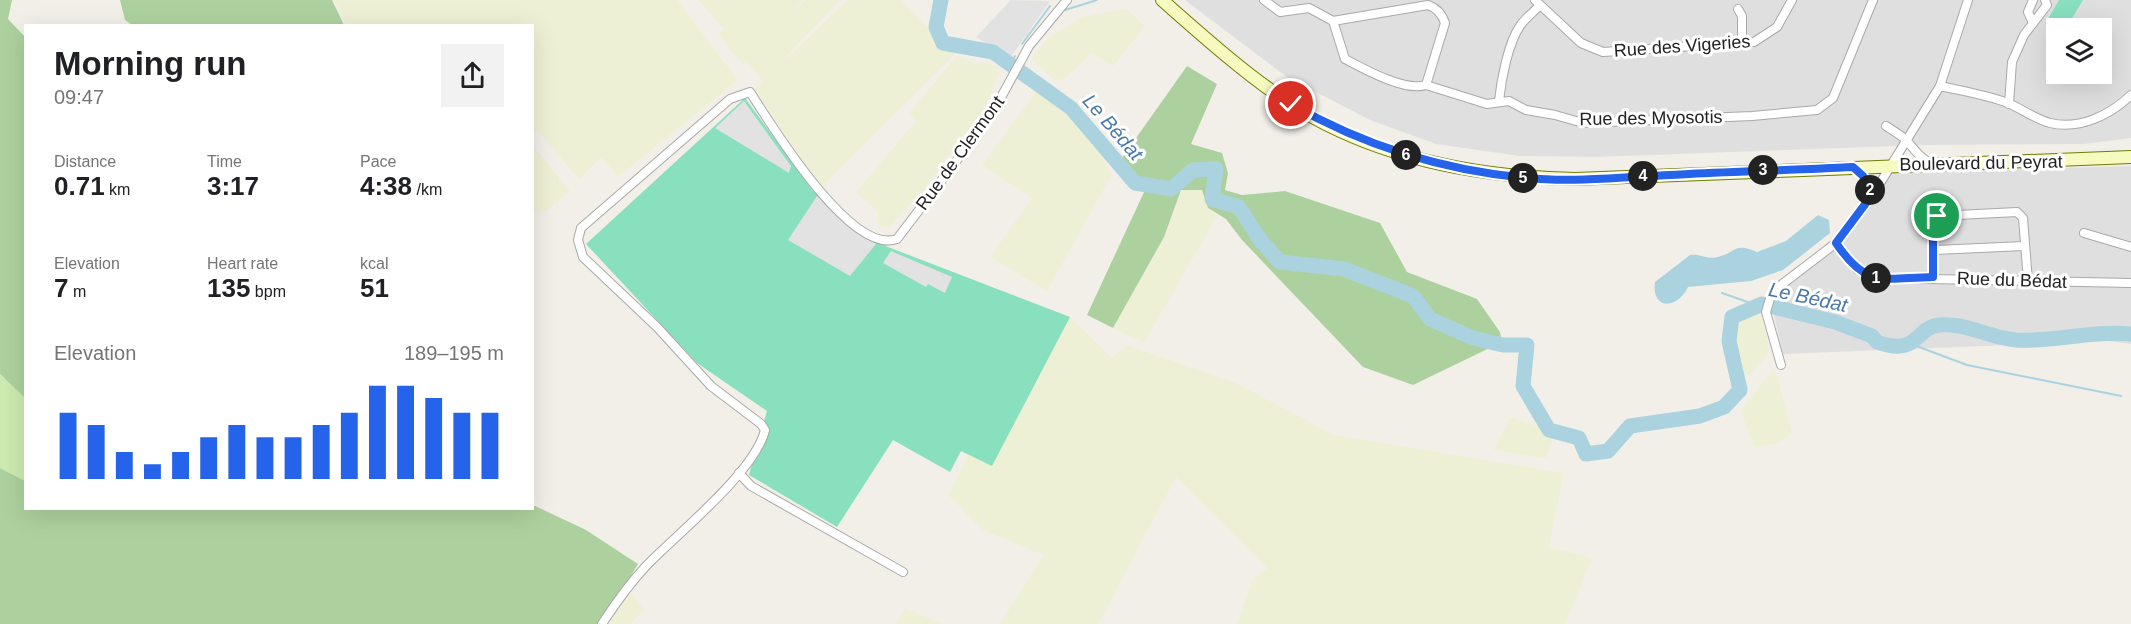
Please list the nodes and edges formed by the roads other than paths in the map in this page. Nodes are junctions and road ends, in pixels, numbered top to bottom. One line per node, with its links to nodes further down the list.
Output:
1 (1067, 0): 35 (street, Rue de Clermont)
2 (1163, 0): 24 (main road, Boulevard du Peyrat)
3 (1264, 0): 11 (street)
4 (1792, 0): 13 (street, Rue des Vigeries)
5 (1873, 0): 17 (street, Rue des Myosotis)
6 (1968, 0): 15 (street)
7 (2033, 0): 12 (street)
8 (2045, 0): 12 (street)
9 (1538, 2): 13 (street, Rue des Vigeries); 17 (street)
10 (1738, 9): 13 (street)
11 (1333, 21): 14 (street, Rue des Myosotis); 14 (street)
12 (2032, 23): 18 (street)
13 (1742, 45)
14 (1426, 86): 17 (street, Rue des Myosotis)
15 (1940, 86): 18 (street); 20 (street)
16 (2131, 95): 18 (street)
17 (1499, 101)
18 (2009, 104)
19 (1886, 126): 20 (street)
20 (1906, 141): 22 (street); 23 (street)
21 (2131, 157): 23 (main road, Boulevard du Peyrat)
22 (1891, 165): 23 (main road, Boulevard du Peyrat); 24 (main road, Boulevard du Peyrat); 25 (street)
23 (1935, 165)
24 (1853, 167): 25 (street)
25 (1872, 195): 27 (street)
26 (2084, 233): 29 (street)
27 (1836, 243): 31 (street, Rue du Bédat); 34 (street)
28 (2024, 246): 30 (street); 30 (street); 32 (street)
29 (2131, 247)
30 (1935, 250): 31 (street)
31 (1933, 277): 32 (street, Rue du Bédat)
32 (2028, 281): 33 (street, Rue du Bédat)
33 (2131, 283)
34 (1781, 365)
35 (739, 473): 36 (street); 37 (street)
36 (903, 572)
37 (602, 624)

